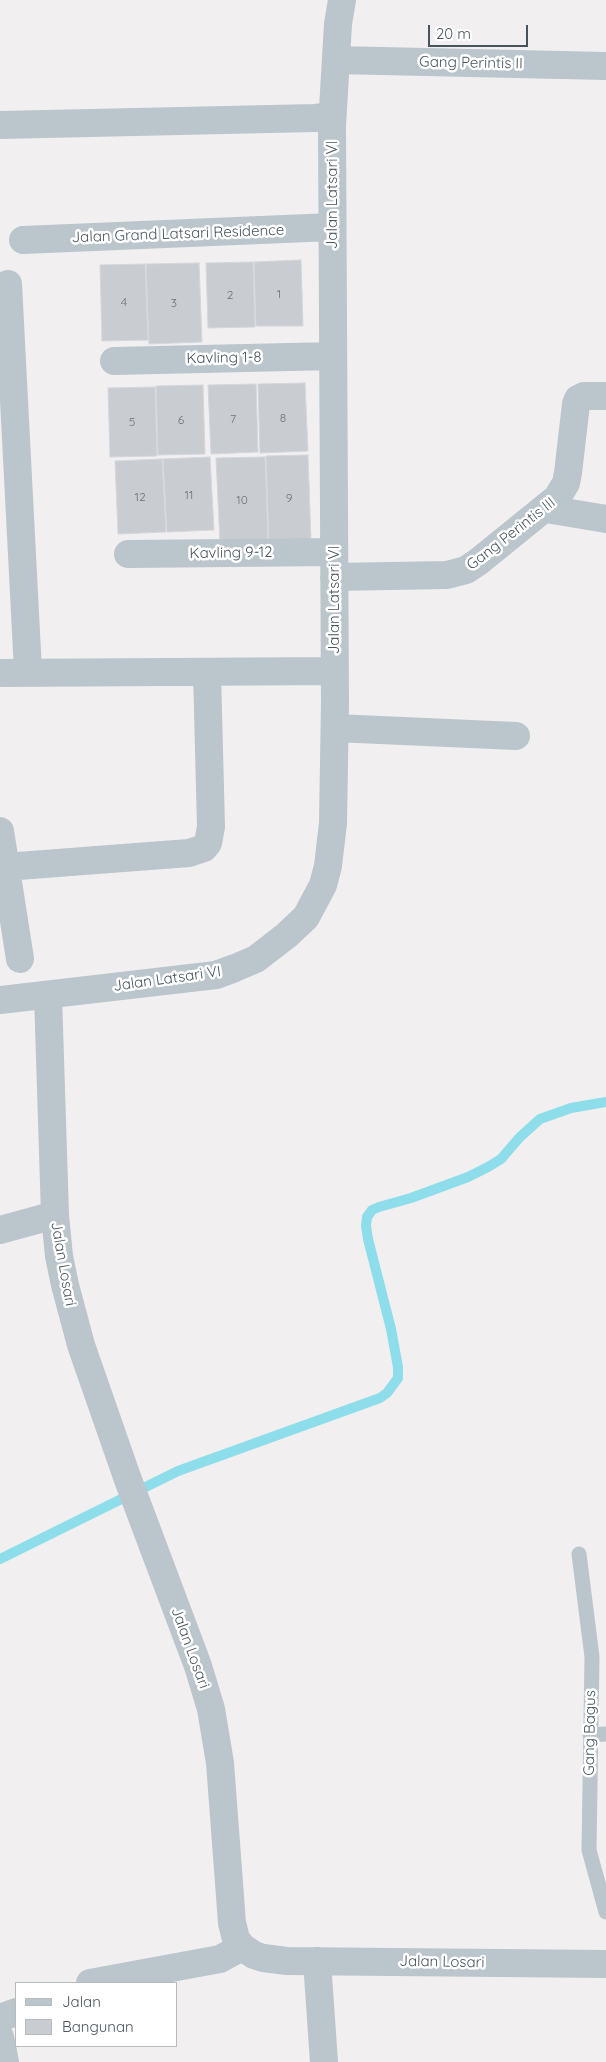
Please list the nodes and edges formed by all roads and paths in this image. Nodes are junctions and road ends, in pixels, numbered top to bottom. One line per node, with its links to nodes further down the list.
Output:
1 (342, 0): 2 (street, Jalan Latsari VI)
2 (336, 60): 3 (street, Gang Perintis II); 4 (street, Jalan Latsari VI)
3 (606, 66)
4 (332, 116): 5 (street); 6 (street, Jalan Latsari VI)
5 (0, 125)
6 (332, 227): 7 (street, Jalan Grand Latsari Residence); 9 (street, Jalan Latsari VI)
7 (23, 240)
8 (8, 284): 16 (street)
9 (333, 356): 10 (street, Kavling 1-8); 15 (street, Jalan Latsari VI)
10 (114, 361)
11 (606, 396): 12 (street, Gang Perintis III)
12 (546, 509): 13 (street); 15 (street, Gang Perintis III)
13 (606, 519)
14 (128, 554): 15 (street, Kavling 9-12)
15 (334, 564): 17 (street, Jalan Latsari VI)
16 (28, 671): 18 (street); 19 (street)
17 (334, 671): 18 (street); 20 (street, Jalan Latsari VI)
18 (207, 672): 23 (street)
19 (0, 673)
20 (335, 728): 21 (street); 25 (street, Jalan Latsari VI)
21 (516, 736)
22 (0, 831): 23 (street)
23 (5, 867): 24 (street)
24 (20, 959)
25 (48, 995): 26 (street, Jalan Latsari VI); 27 (street, Jalan Losari)
26 (0, 1000)
27 (55, 1215): 28 (street); 33 (street, Jalan Losari)
28 (0, 1230)
29 (579, 1554): 31 (lane, Gang Bagus)
30 (606, 1734): 31 (lane)
31 (590, 1735): 32 (lane, Gang Bagus)
32 (606, 1912)
33 (242, 1947): 34 (street, Jalan Losari); 36 (street)
34 (317, 1961): 35 (street, Jalan Losari); 41 (street)
35 (606, 1964)
36 (95, 1982)
37 (15, 2012): 38 (street)
38 (0, 2018)
39 (0, 2037): 40 (street)
40 (5, 2062)
41 (324, 2062)

